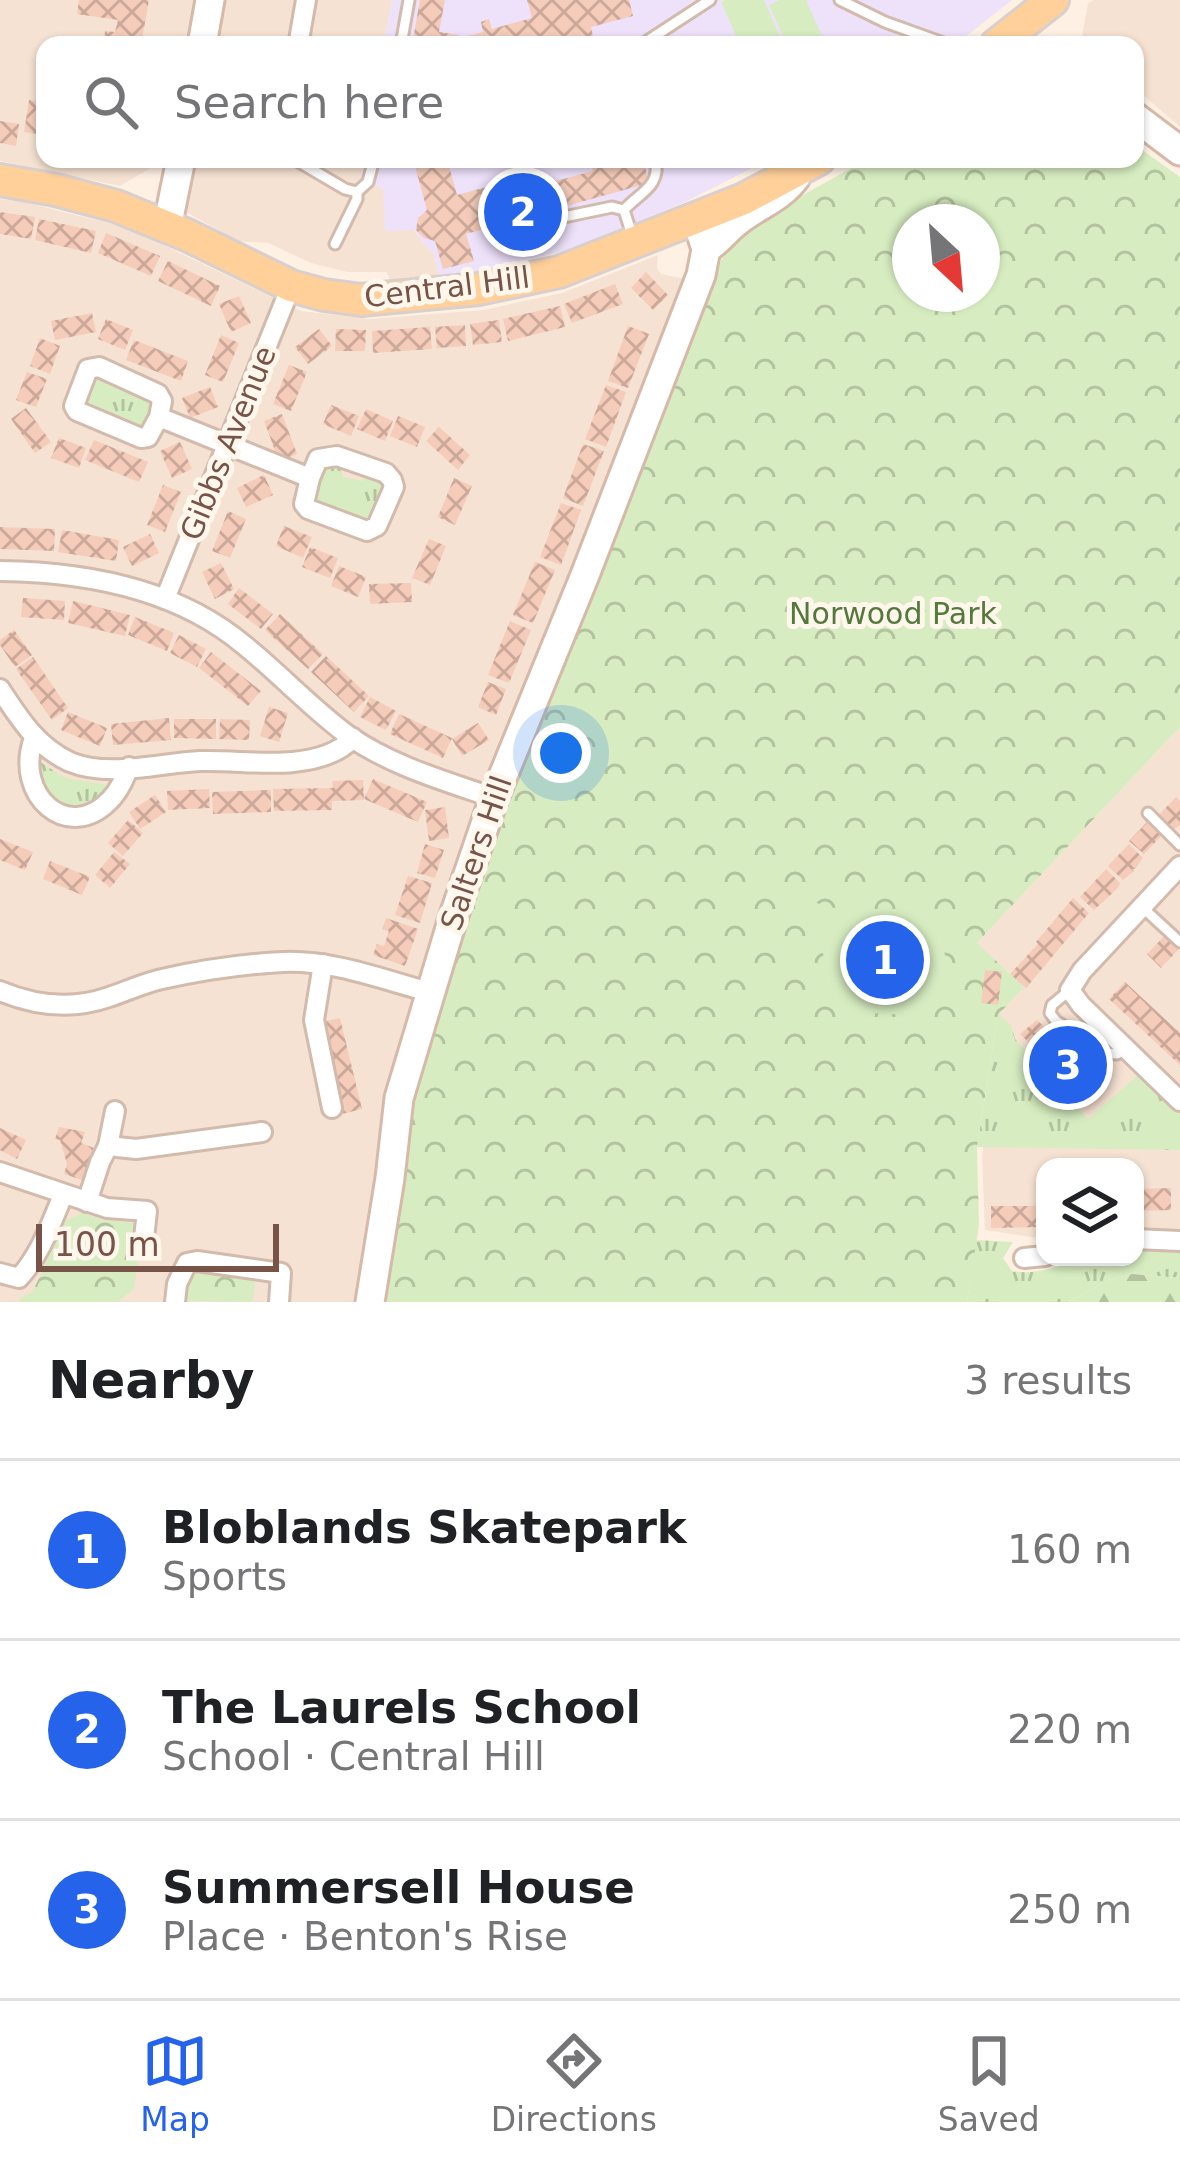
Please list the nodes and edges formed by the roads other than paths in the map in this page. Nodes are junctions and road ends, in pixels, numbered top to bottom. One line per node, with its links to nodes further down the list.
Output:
1 (210, 0): 7 (street)
2 (306, 0): 8 (street)
3 (410, 0): 9 (lane)
4 (710, 0): 10 (lane)
5 (841, 0): 11 (lane)
6 (1053, 0): 12 (main road)
7 (204, 36)
8 (300, 36)
9 (403, 36)
10 (655, 36)
11 (924, 36)
12 (1020, 36)
13 (1144, 124): 14 (street)
14 (1180, 151)
15 (179, 168): 26 (street)
16 (310, 168): 22 (lane)
17 (372, 168): 22 (lane)
18 (658, 168): 23 (lane)
19 (803, 168): 25 (main road, Central Hill)
20 (807, 168): 29 (street)
21 (0, 180): 26 (main road, Central Hill)
22 (356, 192): 28 (lane)
23 (624, 210): 24 (lane); 27 (lane)
24 (559, 218)
25 (697, 218): 27 (main road, Central Hill); 29 (street)
26 (164, 225): 30 (main road, Central Hill)
27 (635, 243): 30 (main road, Central Hill)
28 (334, 244)
29 (706, 249): 41 (street, Salters Hill)
30 (291, 286): 32 (street, Gibbs Avenue)
31 (158, 417): 31 (street); 32 (street)
32 (227, 444): 33 (street); 35 (street, Gibbs Avenue)
33 (310, 478): 33 (street)
34 (0, 571): 35 (street)
35 (165, 598): 39 (street)
36 (0, 689): 37 (street)
37 (6, 713): 38 (street)
38 (34, 738): 40 (street); 40 (street)
39 (353, 738): 40 (street); 41 (street)
40 (129, 767)
41 (494, 798): 50 (street, Salters Hill)
42 (1148, 813): 43 (lane)
43 (1180, 845)
44 (1180, 866): 45 (street)
45 (1142, 907): 46 (lane); 48 (street)
46 (1180, 942)
47 (323, 964): 49 (street); 50 (street); 53 (street)
48 (1070, 990): 51 (street); 51 (lane)
49 (0, 991)
50 (429, 992): 66 (street, Salters Hill)
51 (1126, 1048): 52 (street)
52 (1180, 1101)
53 (332, 1108)
54 (115, 1111): 56 (street)
55 (262, 1132): 56 (street)
56 (108, 1146): 59 (street)
57 (0, 1172): 58 (street)
58 (63, 1195): 59 (street); 63 (street)
59 (87, 1202): 62 (street)
60 (1144, 1239): 61 (street)
61 (1180, 1241)
62 (143, 1247)
63 (0, 1274)
64 (175, 1302): 65 (street)
65 (279, 1302)
66 (370, 1302)

